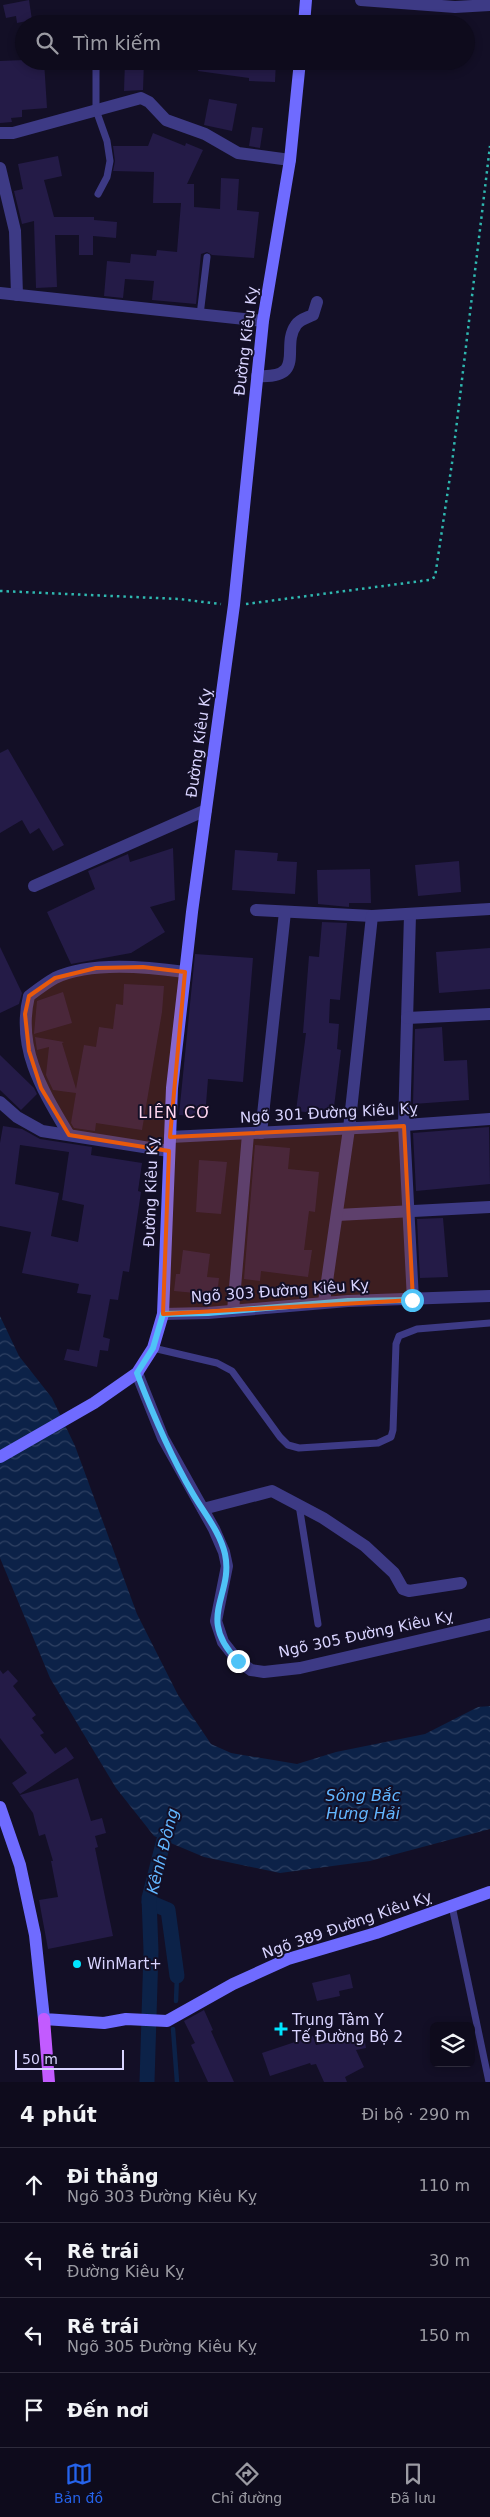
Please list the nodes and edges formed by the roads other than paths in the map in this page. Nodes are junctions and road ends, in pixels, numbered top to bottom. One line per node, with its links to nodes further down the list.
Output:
1 (306, 0): 4 (main road)
2 (361, 0): 3 (street)
3 (490, 5)
4 (305, 15)
5 (96, 70): 8 (lane)
6 (299, 70): 11 (main road, Đường Kiêu Kỵ)
7 (110, 106): 8 (street); 9 (lane); 11 (street)
8 (96, 110): 9 (lane); 10 (street)
9 (100, 124): 13 (lane)
10 (0, 133)
11 (290, 160): 19 (main road, Đường Kiêu Kỵ)
12 (0, 168): 16 (street)
13 (98, 194)
14 (207, 257): 18 (lane)
15 (0, 293): 16 (street)
16 (17, 295): 18 (street)
17 (317, 302): 20 (street)
18 (200, 314): 19 (street)
19 (263, 321): 20 (main road, Đường Kiêu Kỵ)
20 (257, 376): 21 (main road, Đường Kiêu Kỵ)
21 (206, 810): 22 (street); 28 (main road, Đường Kiêu Kỵ)
22 (34, 886)
23 (490, 909): 26 (street)
24 (256, 910): 25 (street)
25 (285, 912): 27 (street); 35 (street)
26 (410, 915): 27 (street); 30 (street)
27 (372, 916): 34 (street)
28 (185, 972): 37 (street); 38 (main road, Đường Kiêu Kỵ)
29 (490, 1014): 30 (street)
30 (407, 1018): 33 (street)
31 (0, 1102): 37 (street)
32 (490, 1119): 33 (street, Ngõ 301 Đường Kiêu Kỵ)
33 (404, 1126): 34 (street, Ngõ 301 Đường Kiêu Kỵ); 41 (street)
34 (349, 1129): 35 (street, Ngõ 301 Đường Kiêu Kỵ); 42 (street)
35 (261, 1133): 36 (street, Ngõ 301 Đường Kiêu Kỵ)
36 (248, 1134): 38 (street, Ngõ 301 Đường Kiêu Kỵ); 46 (street)
37 (69, 1135): 39 (street)
38 (170, 1137): 39 (main road, Đường Kiêu Kỵ)
39 (169, 1151): 47 (main road, Đường Kiêu Kỵ)
40 (490, 1207): 41 (street)
41 (409, 1211): 42 (street); 44 (street)
42 (337, 1215): 45 (street)
43 (490, 1296): 44 (street, Ngõ 303 Đường Kiêu Kỵ)
44 (412, 1300): 45 (street, Ngõ 303 Đường Kiêu Kỵ)
45 (324, 1302): 46 (street, Ngõ 303 Đường Kiêu Kỵ)
46 (232, 1311): 47 (street, Ngõ 303 Đường Kiêu Kỵ)
47 (163, 1314): 49 (main road, Đường Kiêu Kỵ)
48 (490, 1323): 49 (lane)
49 (153, 1348): 50 (main road, Đường Kiêu Kỵ)
50 (137, 1373): 51 (main road, Đường Kiêu Kỵ); 53 (street, Ngõ 305 Đường Kiêu Kỵ)
51 (0, 1457)
52 (298, 1504): 53 (street); 54 (street); 55 (lane)
53 (203, 1509): 56 (street, Ngõ 305 Đường Kiêu Kỵ)
54 (461, 1583)
55 (318, 1624)
56 (490, 1624)
57 (0, 1807): 60 (main road)
58 (490, 1892): 59 (main road, Ngõ 389 Đường Kiêu Kỵ)
59 (452, 1906): 60 (main road, Ngõ 389 Đường Kiêu Kỵ); 62 (lane)
60 (44, 2019): 61 (main road)
61 (50, 2082)
62 (489, 2082)

